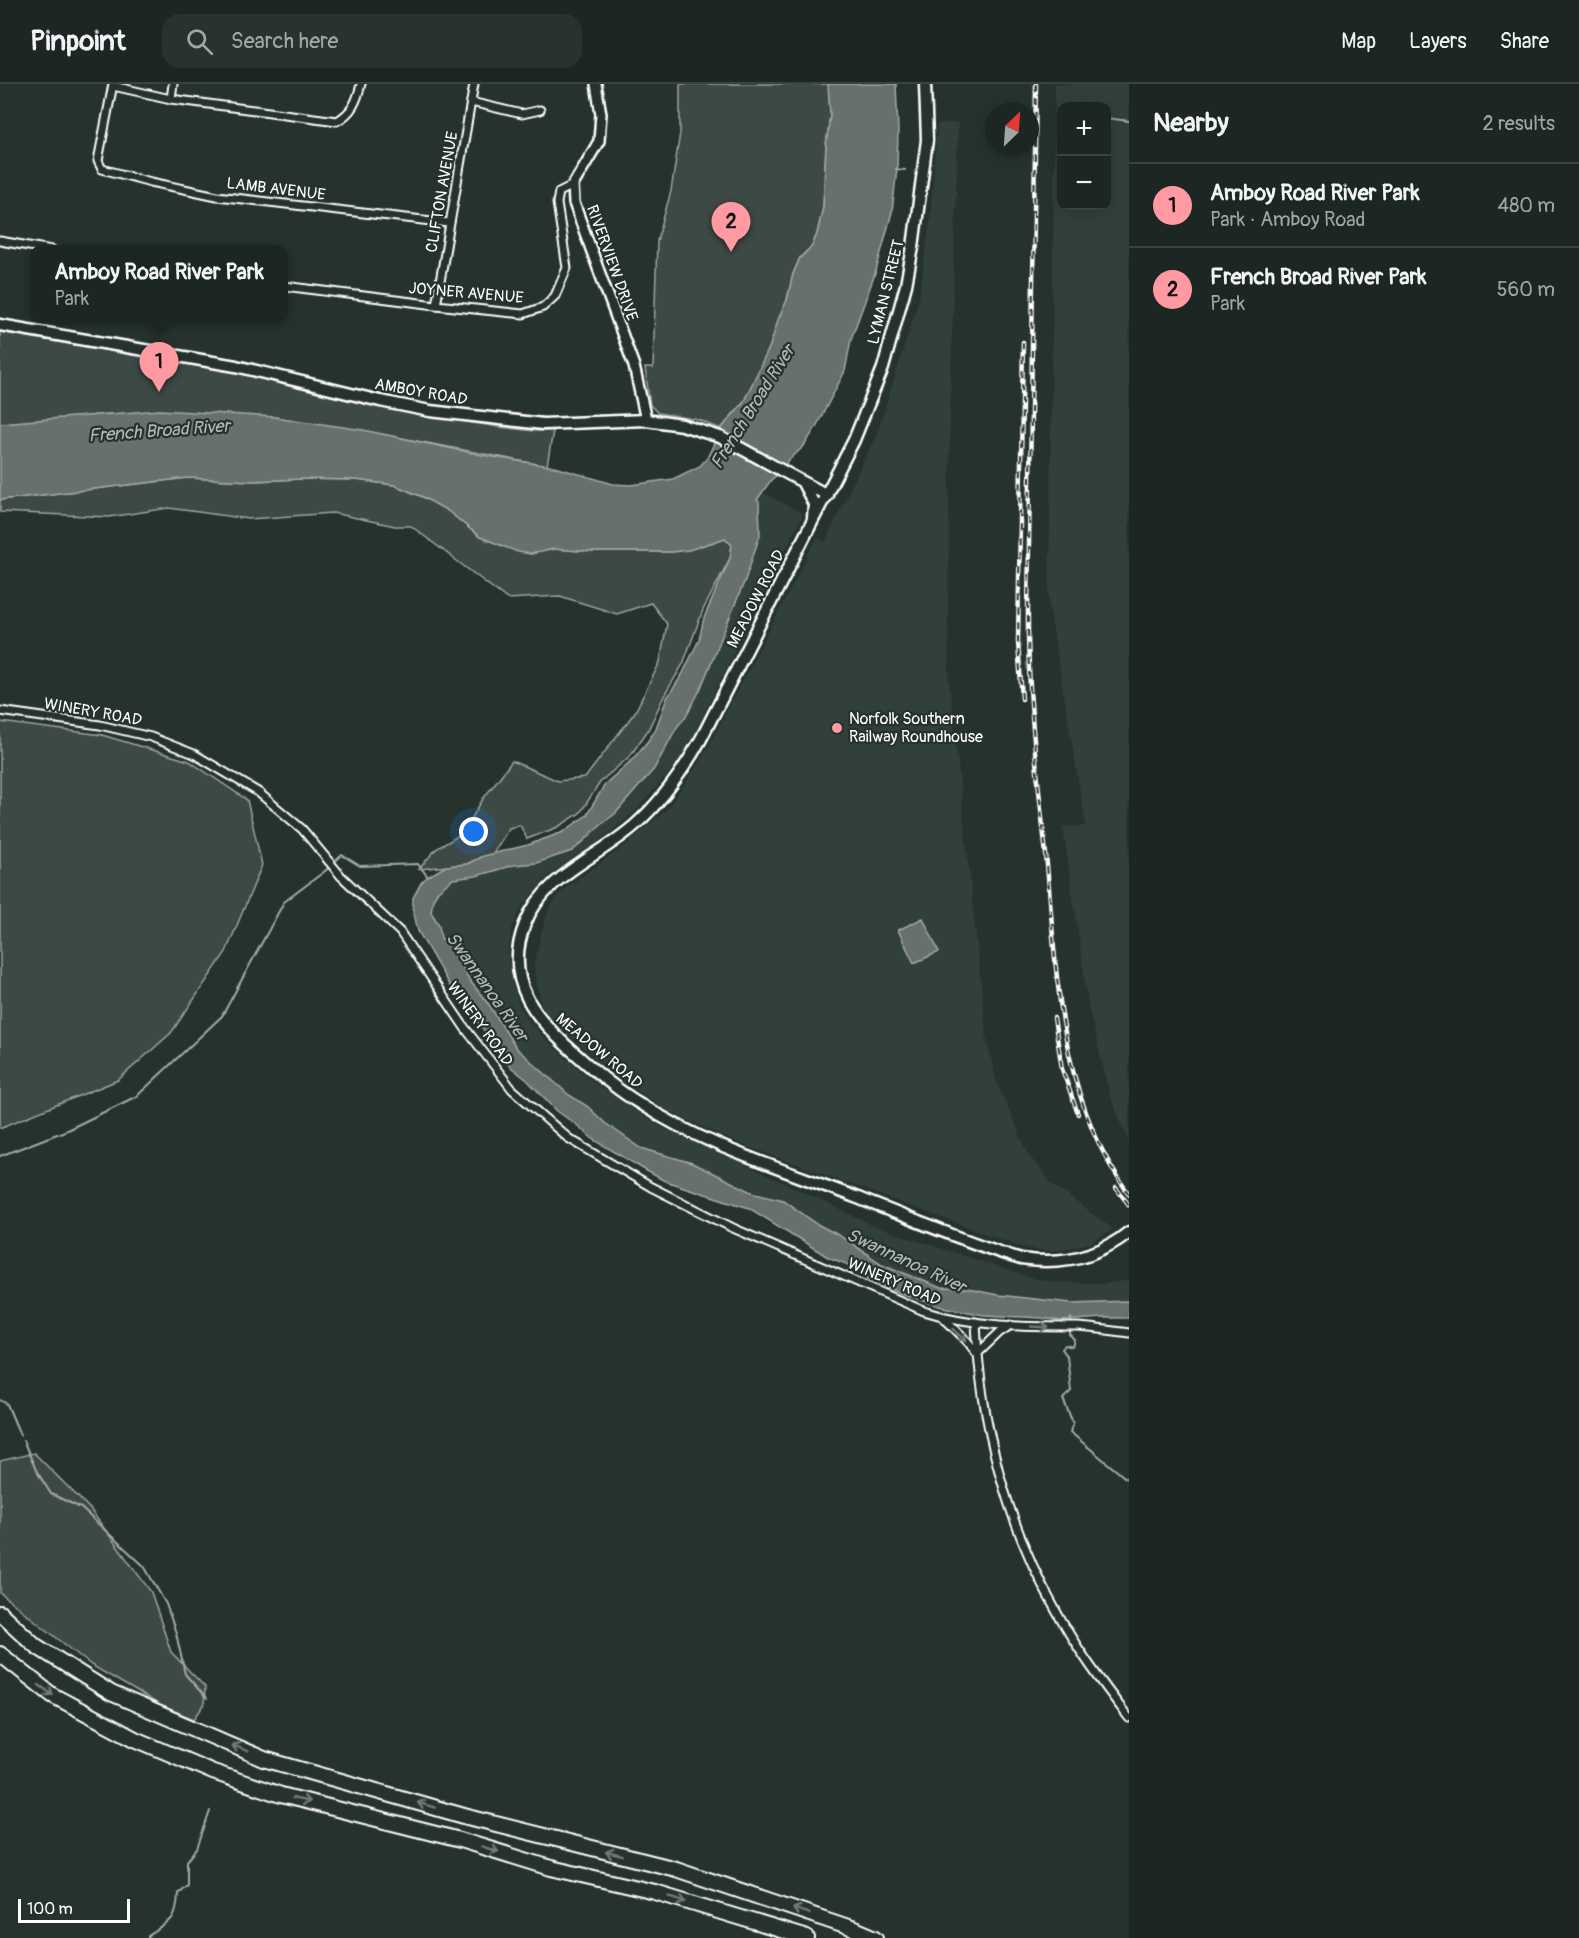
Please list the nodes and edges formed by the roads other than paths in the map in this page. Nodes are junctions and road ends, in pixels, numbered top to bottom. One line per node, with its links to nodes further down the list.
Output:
1 (173, 84): 7 (street)
2 (361, 84): 7 (street)
3 (474, 84): 8 (street, CLIFTON AVENUE)
4 (596, 84): 10 (street)
5 (925, 84): 19 (main road, LYMAN STREET)
6 (113, 85): 7 (street); 11 (street, LAMB AVENUE)
7 (171, 99)
8 (471, 102): 9 (street); 11 (street, CLIFTON AVENUE)
9 (540, 110)
10 (573, 185): 15 (street, JOYNER AVENUE); 17 (street, RIVERVIEW DRIVE)
11 (449, 223): 15 (street, CLIFTON AVENUE)
12 (0, 241): 13 (street)
13 (30, 246)
14 (288, 286): 15 (street, JOYNER AVENUE)
15 (436, 305)
16 (0, 325): 17 (main road, AMBOY ROAD)
17 (646, 420): 18 (main road, AMBOY ROAD)
18 (802, 483): 19 (main road, AMBOY ROAD); 20 (main road)
19 (827, 495): 20 (main road, MEADOW ROAD)
20 (812, 524): 22 (main road, MEADOW ROAD)
21 (0, 711): 23 (street, WINERY ROAD)
22 (1129, 1232)
23 (943, 1317): 24 (street, WINERY ROAD); 27 (street, one-way to 27)
24 (976, 1322): 25 (street, WINERY ROAD); 27 (street)
25 (1011, 1325): 26 (street, WINERY ROAD, one-way to 26); 27 (street)
26 (1129, 1333)
27 (977, 1354): 30 (street)
28 (0, 1613): 32 (highway, one-way to 28)
29 (0, 1654): 31 (highway, one-way to 31)
30 (1129, 1718)
31 (807, 1938)
32 (876, 1938)

